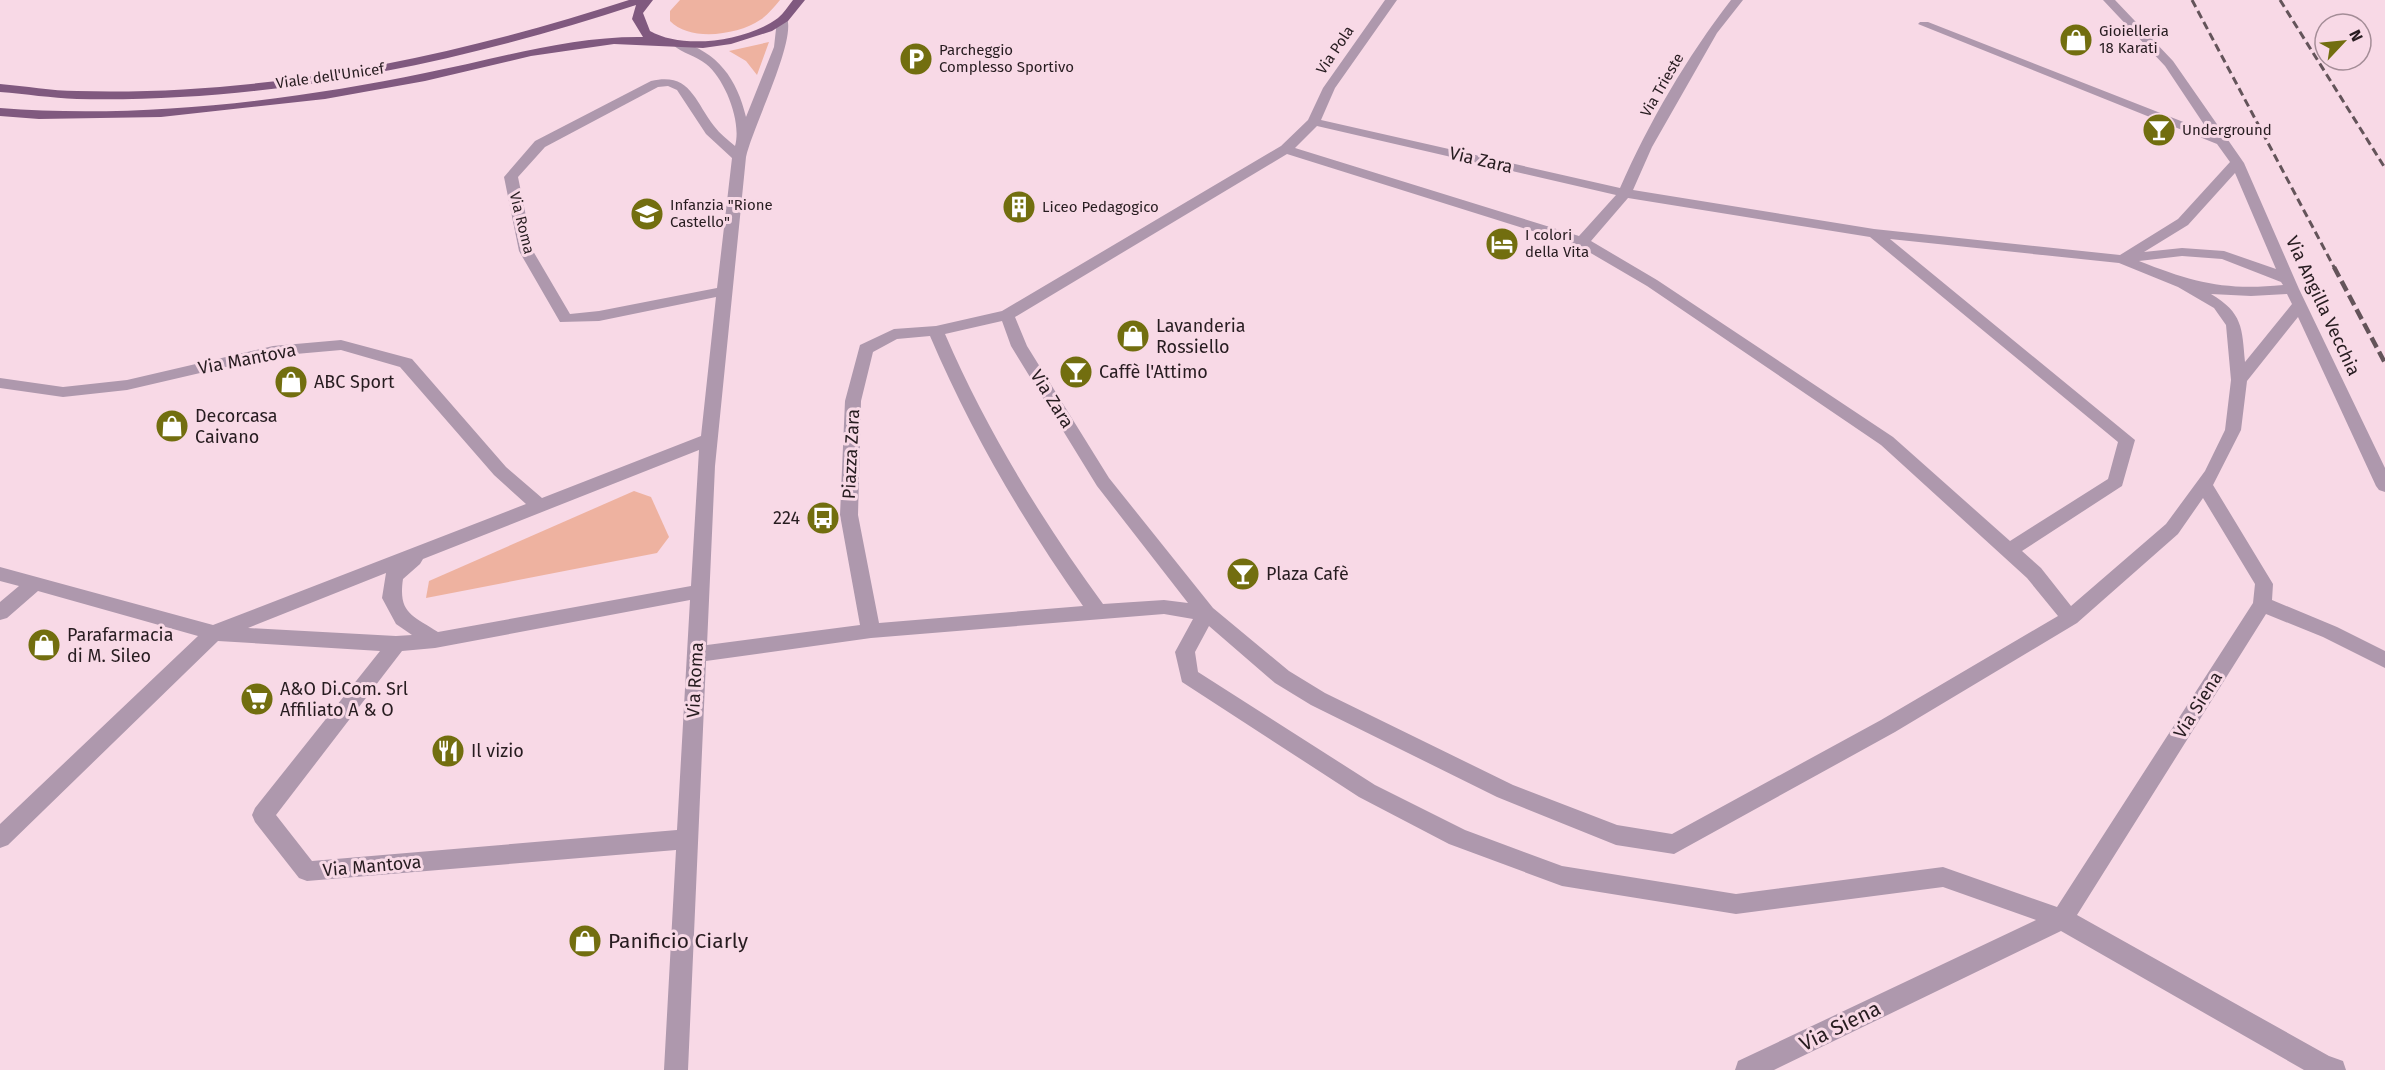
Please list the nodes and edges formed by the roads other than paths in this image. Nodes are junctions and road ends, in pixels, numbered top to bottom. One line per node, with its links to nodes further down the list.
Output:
1 (640, 0): 11 (main road, Viale dell'Unicef)
2 (647, 0): 9 (main road, Via Roma)
3 (799, 0): 7 (main road, Via Roma)
4 (1391, 0): 13 (street, Via Pola)
5 (1737, 0): 19 (street, Via Trieste)
6 (2109, 0): 15 (street, Via Angilla Vecchia)
7 (783, 20): 10 (main road, Via Roma); 14 (street, Via Roma)
8 (1924, 24): 15 (street)
9 (661, 41): 10 (main road, Via Roma); 12 (main road, Viale dell'Unicef)
10 (679, 45): 14 (street, Via Roma)
11 (0, 88)
12 (0, 112)
13 (1314, 122): 16 (street); 19 (street, Via Zara)
14 (744, 138): 17 (street, Via Roma)
15 (2224, 142): 18 (street, Via Angilla Vecchia)
16 (1286, 149): 21 (street); 26 (street)
17 (739, 157): 24 (street, Via Roma); 24 (street, Via Roma)
18 (2237, 163): 22 (street); 25 (street, Via Angilla Vecchia)
19 (1625, 193): 20 (street, Via Zara); 21 (street, Via Trieste)
20 (1874, 233): 22 (street, Via Zara); 34 (street)
21 (1582, 242): 34 (street)
22 (2120, 259): 23 (street); 25 (street)
23 (2182, 283): 25 (street); 28 (street, Via Zara)
24 (724, 291): 30 (street, Via Roma)
25 (2293, 291): 28 (street); 32 (street, Via Angilla Vecchia)
26 (1007, 315): 27 (street, Piazza Zara); 42 (street, Via Zara)
27 (936, 331): 40 (street); 44 (street, Piazza Zara)
28 (2239, 380): 31 (street, Via Zara)
29 (0, 383): 33 (street, Via Mantova)
30 (710, 439): 33 (street); 38 (street, Via Roma)
31 (2204, 485): 39 (street); 43 (street, Via Zara)
32 (2385, 486)
33 (540, 506): 35 (street)
34 (2010, 550): 43 (street)
35 (422, 552): 45 (street); 46 (street)
36 (0, 574): 37 (street)
37 (34, 584): 41 (street); 45 (street)
38 (700, 591): 46 (street); 48 (street, Via Roma)
39 (2262, 604): 49 (street); 52 (street, Via Siena)
40 (1098, 612): 42 (street); 44 (street)
41 (0, 613)
42 (1206, 613): 43 (street, Via Zara); 52 (street)
43 (2070, 618)
44 (871, 631): 48 (street)
45 (214, 633): 47 (street); 50 (street)
46 (435, 640): 47 (street)
47 (396, 644): 51 (street, Via Mantova)
48 (697, 654): 51 (street, Via Roma)
49 (2385, 660)
50 (0, 838)
51 (688, 839): 53 (street, Via Roma)
52 (2062, 919): 54 (street, Via Siena); 55 (street)
53 (676, 1070)
54 (1747, 1070)
55 (2334, 1070)

